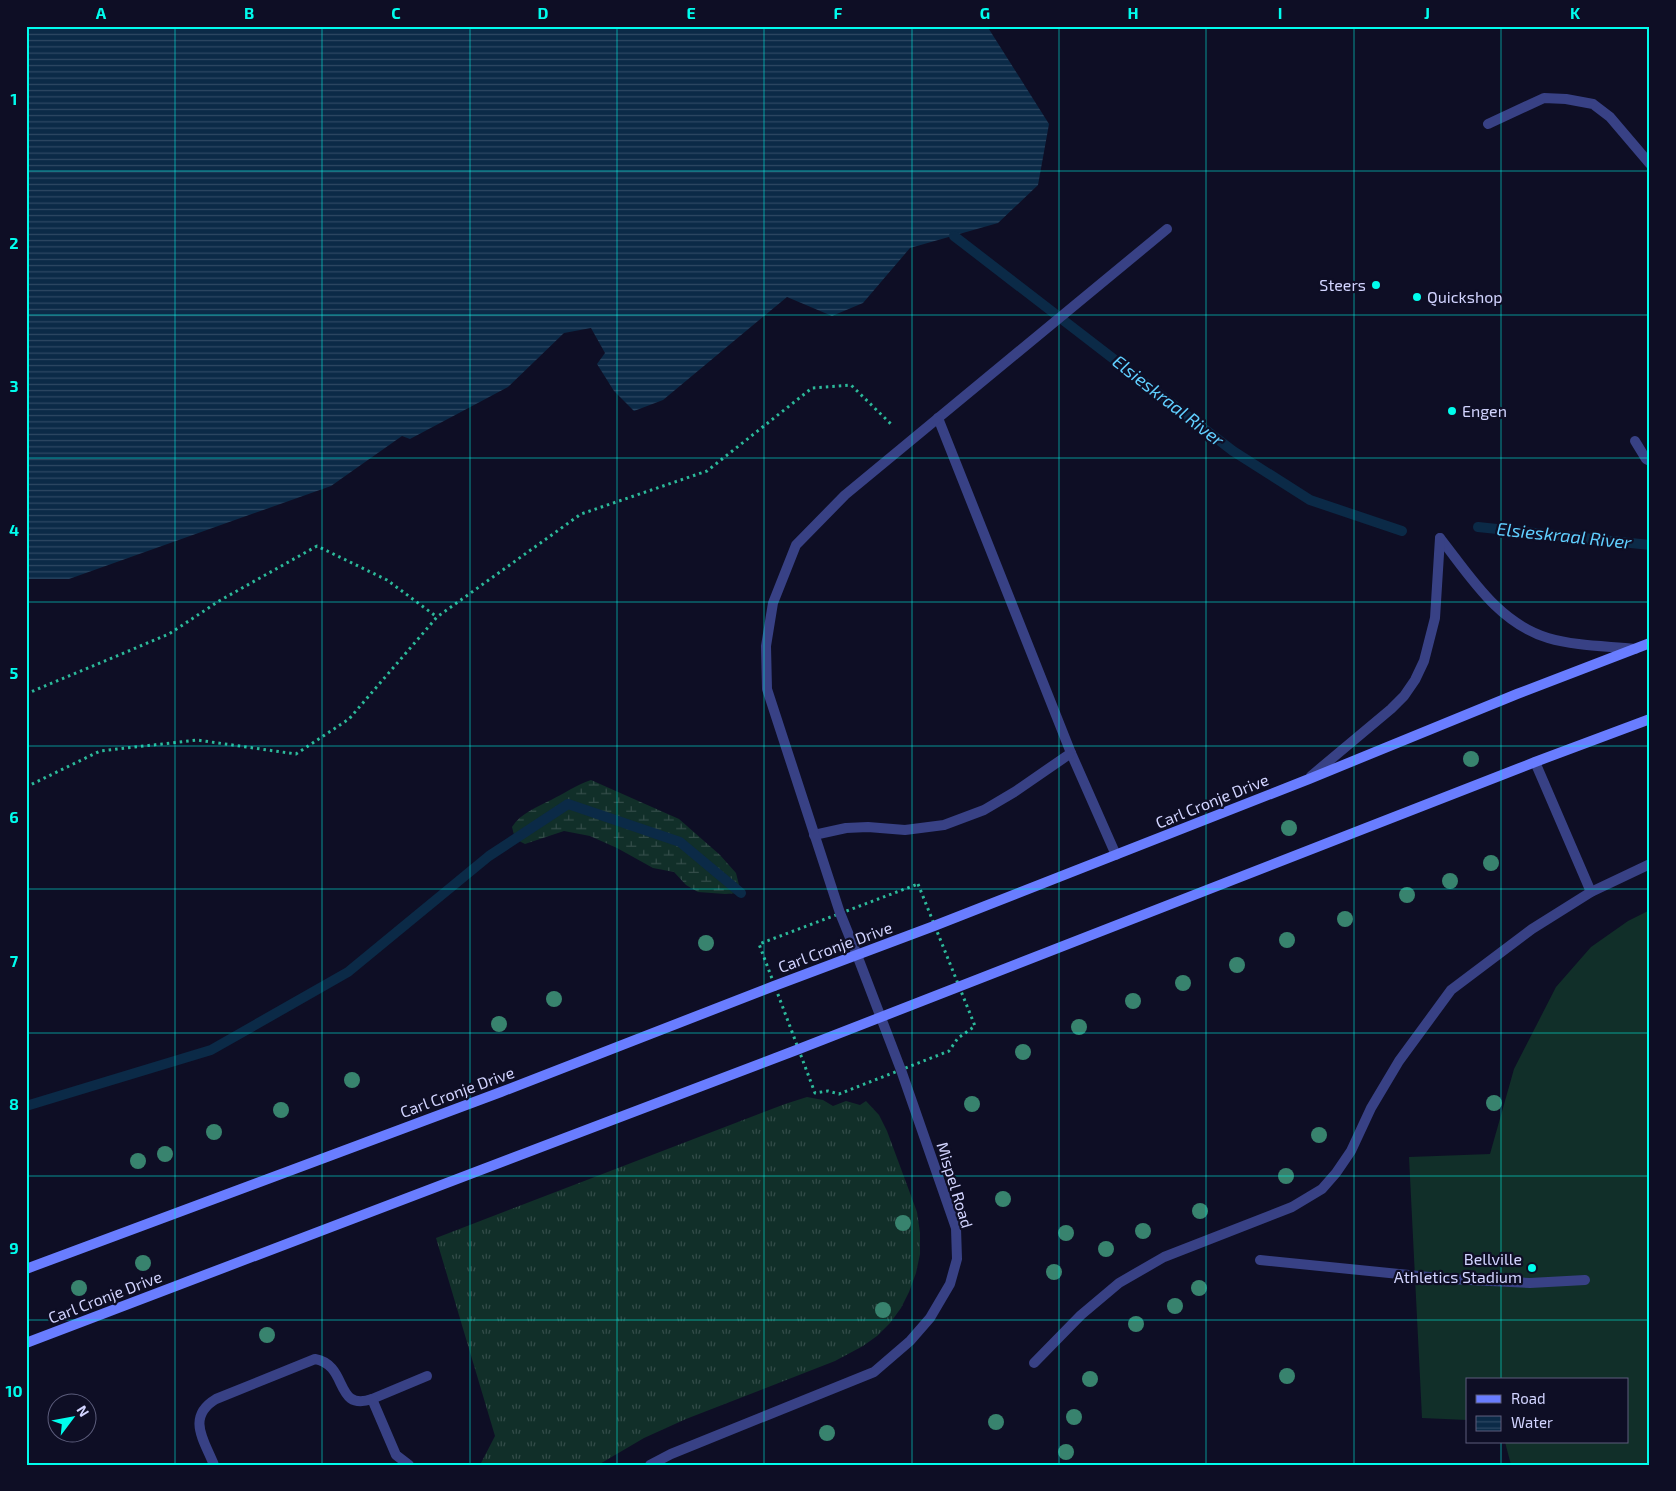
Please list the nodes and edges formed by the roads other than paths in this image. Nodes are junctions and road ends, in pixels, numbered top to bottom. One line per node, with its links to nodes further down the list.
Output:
1 (1488, 124): 2 (street)
2 (1650, 164)
3 (1167, 228): 4 (street, Mispel Road)
4 (938, 418): 10 (street); 13 (street, Mispel Road)
5 (1635, 441): 6 (street)
6 (1650, 461)
7 (1650, 643): 8 (main road, Carl Cronje Drive)
8 (1635, 649): 12 (main road, Carl Cronje Drive); 12 (street)
9 (1650, 719): 11 (main road, Carl Cronje Drive)
10 (1070, 754): 13 (street); 14 (street)
11 (1536, 762): 16 (street); 18 (main road, Carl Cronje Drive)
12 (1309, 779): 14 (main road, Carl Cronje Drive)
13 (814, 834): 17 (street, Mispel Road)
14 (1116, 855): 17 (main road, Carl Cronje Drive)
15 (1650, 864): 16 (street)
16 (1591, 892): 23 (street)
17 (857, 955): 18 (street, Mispel Road); 20 (main road, Carl Cronje Drive)
18 (880, 1018): 22 (main road, Carl Cronje Drive); 28 (street, Mispel Road)
19 (1260, 1260): 21 (street)
20 (26, 1269)
21 (1585, 1280)
22 (26, 1343)
23 (1034, 1363)
24 (427, 1376): 25 (street)
25 (372, 1399): 26 (street); 27 (street)
26 (214, 1465)
27 (409, 1465)
28 (650, 1465)

